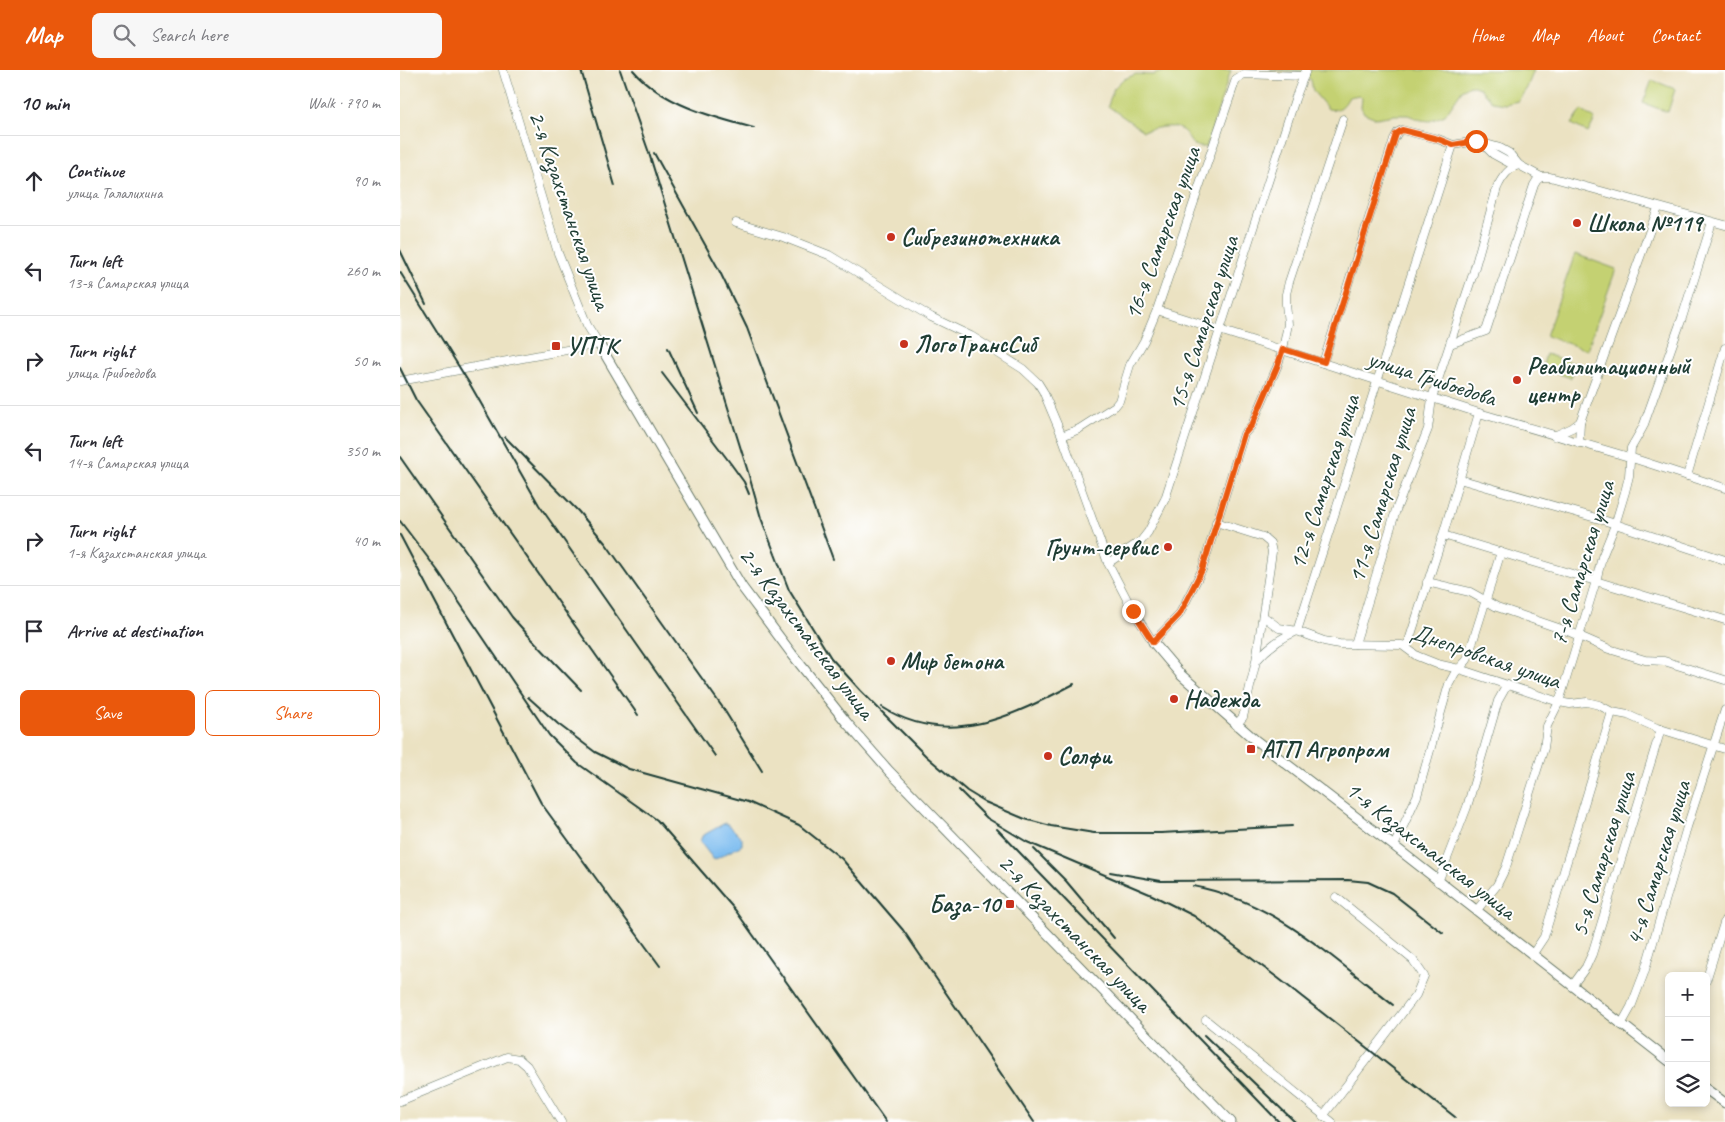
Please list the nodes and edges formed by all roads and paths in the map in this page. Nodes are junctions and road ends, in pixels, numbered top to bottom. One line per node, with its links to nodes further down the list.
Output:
1 (503, 70): 13 (street, 2-я Казахстанская улица)
2 (1305, 73): 11 (street, 16-я Самарская улица); 12 (street, 15-я Самарская улица)
3 (1343, 119): 16 (street)
4 (1453, 145): 5 (street); 17 (street); 18 (street, 12-я Самарская улица)
5 (1517, 165): 6 (street); 14 (street, 11-я Самарская улица)
6 (1541, 177): 7 (street); 14 (street)
7 (1658, 208): 8 (street); 22 (street)
8 (1712, 222): 10 (street); 26 (street, 7-я Самарская улица)
9 (736, 223): 23 (street, 1-я Казахстанская улица)
10 (1725, 225)
11 (1157, 310): 12 (street, улица Грибоедова); 23 (street, 16-я Самарская улица)
12 (1221, 329): 16 (street, улица Грибоедова); 35 (street, 15-я Самарская улица)
13 (599, 344): 19 (street); 73 (street, 2-я Казахстанская улица)
14 (1450, 344): 20 (street, 11-я Самарская улица)
15 (1725, 348): 27 (street)
16 (1283, 349): 17 (street, улица Грибоедова); 30 (street)
17 (1324, 362): 18 (street, улица Грибоедова)
18 (1376, 380): 20 (street, улица Грибоедова); 41 (street, 12-я Самарская улица)
19 (400, 381)
20 (1432, 398): 21 (street, улица Грибоедова); 44 (street, 11-я Самарская улица)
21 (1480, 414): 24 (street, улица Грибоедова); 28 (street)
22 (1580, 422): 24 (street); 25 (street)
23 (1062, 436): 35 (street, 1-я Казахстанская улица)
24 (1554, 436): 25 (street, улица Грибоедова)
25 (1579, 443): 26 (street, улица Грибоедова)
26 (1629, 457): 27 (street, улица Грибоедова); 31 (street, 7-я Самарская улица)
27 (1687, 476): 29 (street, улица Грибоедова)
28 (1459, 479): 31 (street); 32 (street)
29 (1725, 488)
30 (1216, 522): 39 (street); 43 (street)
31 (1615, 525): 34 (street); 36 (street, 7-я Самарская улица)
32 (1443, 535): 33 (street); 37 (street)
33 (1501, 552): 36 (street); 38 (street)
34 (1725, 560)
35 (1108, 563): 43 (street, 1-я Казахстанская улица)
36 (1596, 581): 40 (street); 42 (street, 7-я Самарская улица)
37 (1427, 582): 38 (street); 45 (street)
38 (1486, 600): 42 (street); 47 (street)
39 (1263, 616): 41 (street, Днепровская улица); 46 (street)
40 (1725, 620)
41 (1297, 631): 44 (street, Днепровская улица); 46 (street)
42 (1579, 636): 48 (street); 50 (street, 7-я Самарская улица)
43 (1153, 642): 53 (street, 1-я Казахстанская улица)
44 (1355, 644): 45 (street, Днепровская улица)
45 (1407, 647): 47 (street, Днепровская улица)
46 (1256, 660): 53 (street)
47 (1459, 669): 49 (street, Днепровская улица); 57 (street)
48 (1725, 680)
49 (1507, 685): 50 (street, Днепровская улица); 58 (street)
50 (1559, 702): 52 (street, Днепровская улица); 60 (street, 7-я Самарская улица)
51 (1725, 710): 55 (street, 4-я Самарская улица)
52 (1612, 712): 54 (street, Днепровская улица); 62 (street)
53 (1236, 725): 57 (street, 1-я Казахстанская улица)
54 (1661, 729): 55 (street, Днепровская улица); 64 (street, 5-я Самарская улица)
55 (1715, 746): 56 (street, Днепровская улица); 66 (street, 4-я Самарская улица)
56 (1725, 749)
57 (1394, 846): 58 (street, 1-я Казахстанская улица)
58 (1438, 882): 60 (street, 1-я Казахстанская улица)
59 (1336, 897): 71 (street)
60 (1477, 910): 62 (street, 1-я Казахстанская улица)
61 (1725, 920): 63 (street)
62 (1532, 955): 64 (street, 1-я Казахстанская улица)
63 (1709, 972)
64 (1572, 986): 66 (street, 1-я Казахстанская улица)
65 (1206, 1020): 71 (street)
66 (1621, 1025): 67 (street, 1-я Казахстанская улица)
67 (1665, 1058)
68 (1710, 1092): 70 (street)
69 (400, 1101): 72 (street)
70 (1725, 1103)
71 (1323, 1116): 74 (street)
72 (561, 1122)
73 (1231, 1122)
74 (1332, 1122)

